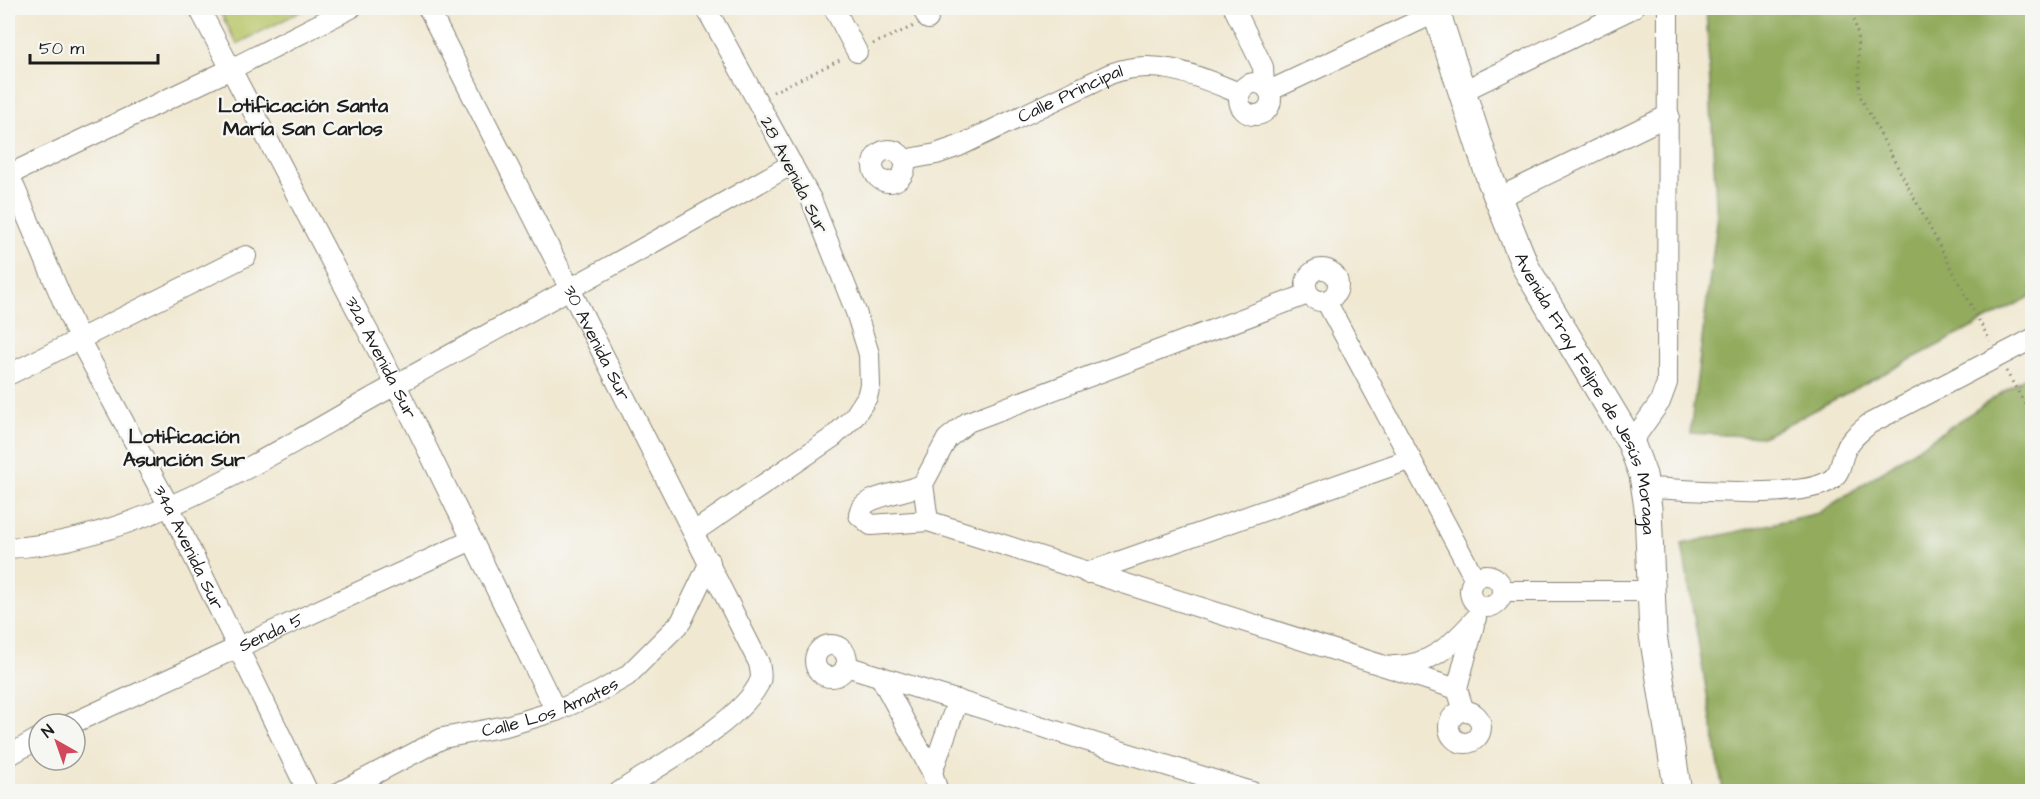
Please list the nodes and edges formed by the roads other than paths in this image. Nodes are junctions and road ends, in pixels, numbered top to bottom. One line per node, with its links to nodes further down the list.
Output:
1 (199, 8): 11 (street, 32a Avenida Sur)
2 (351, 8): 11 (street)
3 (428, 8): 21 (street, 30 Avenida Sur)
4 (706, 8): 17 (street, 28 Avenida Sur)
5 (834, 8): 10 (street)
6 (1234, 8): 12 (street)
7 (1633, 8): 13 (street)
8 (1668, 8): 15 (street)
9 (1436, 10): 12 (street); 13 (street, Avenida Fray Felipe de Jesús Moraga)
10 (857, 52)
11 (231, 69): 18 (street); 27 (street, 32a Avenida Sur)
12 (1266, 88): 14 (street); 14 (street)
13 (1461, 92): 19 (street, Avenida Fray Felipe de Jesús Moraga)
14 (1239, 93): 16 (street, Calle Principal)
15 (1669, 115): 19 (street); 28 (street)
16 (904, 160)
17 (792, 164): 21 (street); 34 (street, 28 Avenida Sur)
18 (8, 174): 24 (street, 34a Avenida Sur)
19 (1498, 198): 28 (street, Avenida Fray Felipe de Jesús Moraga)
20 (246, 256): 24 (street)
21 (571, 289): 27 (street); 34 (street, 30 Avenida Sur)
22 (1308, 294): 23 (street); 23 (street); 30 (street)
23 (1326, 302): 29 (street)
24 (79, 339): 26 (street); 32 (street, 34a Avenida Sur)
25 (2032, 339): 31 (street)
26 (8, 375)
27 (396, 385): 32 (street); 35 (street, 32a Avenida Sur)
28 (1631, 443): 31 (street, Avenida Fray Felipe de Jesús Moraga)
29 (1411, 459): 38 (street); 39 (street)
30 (923, 484): 33 (street); 33 (street)
31 (1646, 488): 41 (street, Avenida Fray Felipe de Jesús Moraga)
32 (170, 508): 36 (street); 43 (street, 34a Avenida Sur)
33 (928, 521): 38 (street)
34 (694, 532): 37 (street, 30 Avenida Sur)
35 (472, 540): 43 (street, Senda 5); 49 (street, 32a Avenida Sur)
36 (8, 548)
37 (710, 562): 49 (street, Calle Los Amates); 58 (street, 30 Avenida Sur)
38 (1087, 573): 45 (street)
39 (1474, 579): 40 (street); 42 (street)
40 (1502, 591): 41 (street); 42 (street)
41 (1650, 591): 60 (street, Avenida Fray Felipe de Jesús Moraga)
42 (1477, 612): 45 (street); 47 (street)
43 (238, 648): 51 (street, Senda 5); 56 (street, 34a Avenida Sur)
44 (846, 666): 46 (street)
45 (1384, 666): 47 (street)
46 (880, 676): 48 (street); 54 (street)
47 (1457, 689): 50 (street)
48 (958, 700): 54 (street); 55 (street)
49 (556, 711): 57 (street, Calle Los Amates)
50 (1464, 711)
51 (87, 717)
52 (27, 745): 53 (street)
53 (8, 756)
54 (938, 786)
55 (1220, 787): 59 (street)
56 (308, 792)
57 (340, 792)
58 (619, 792)
59 (1252, 792)
60 (1678, 792)

